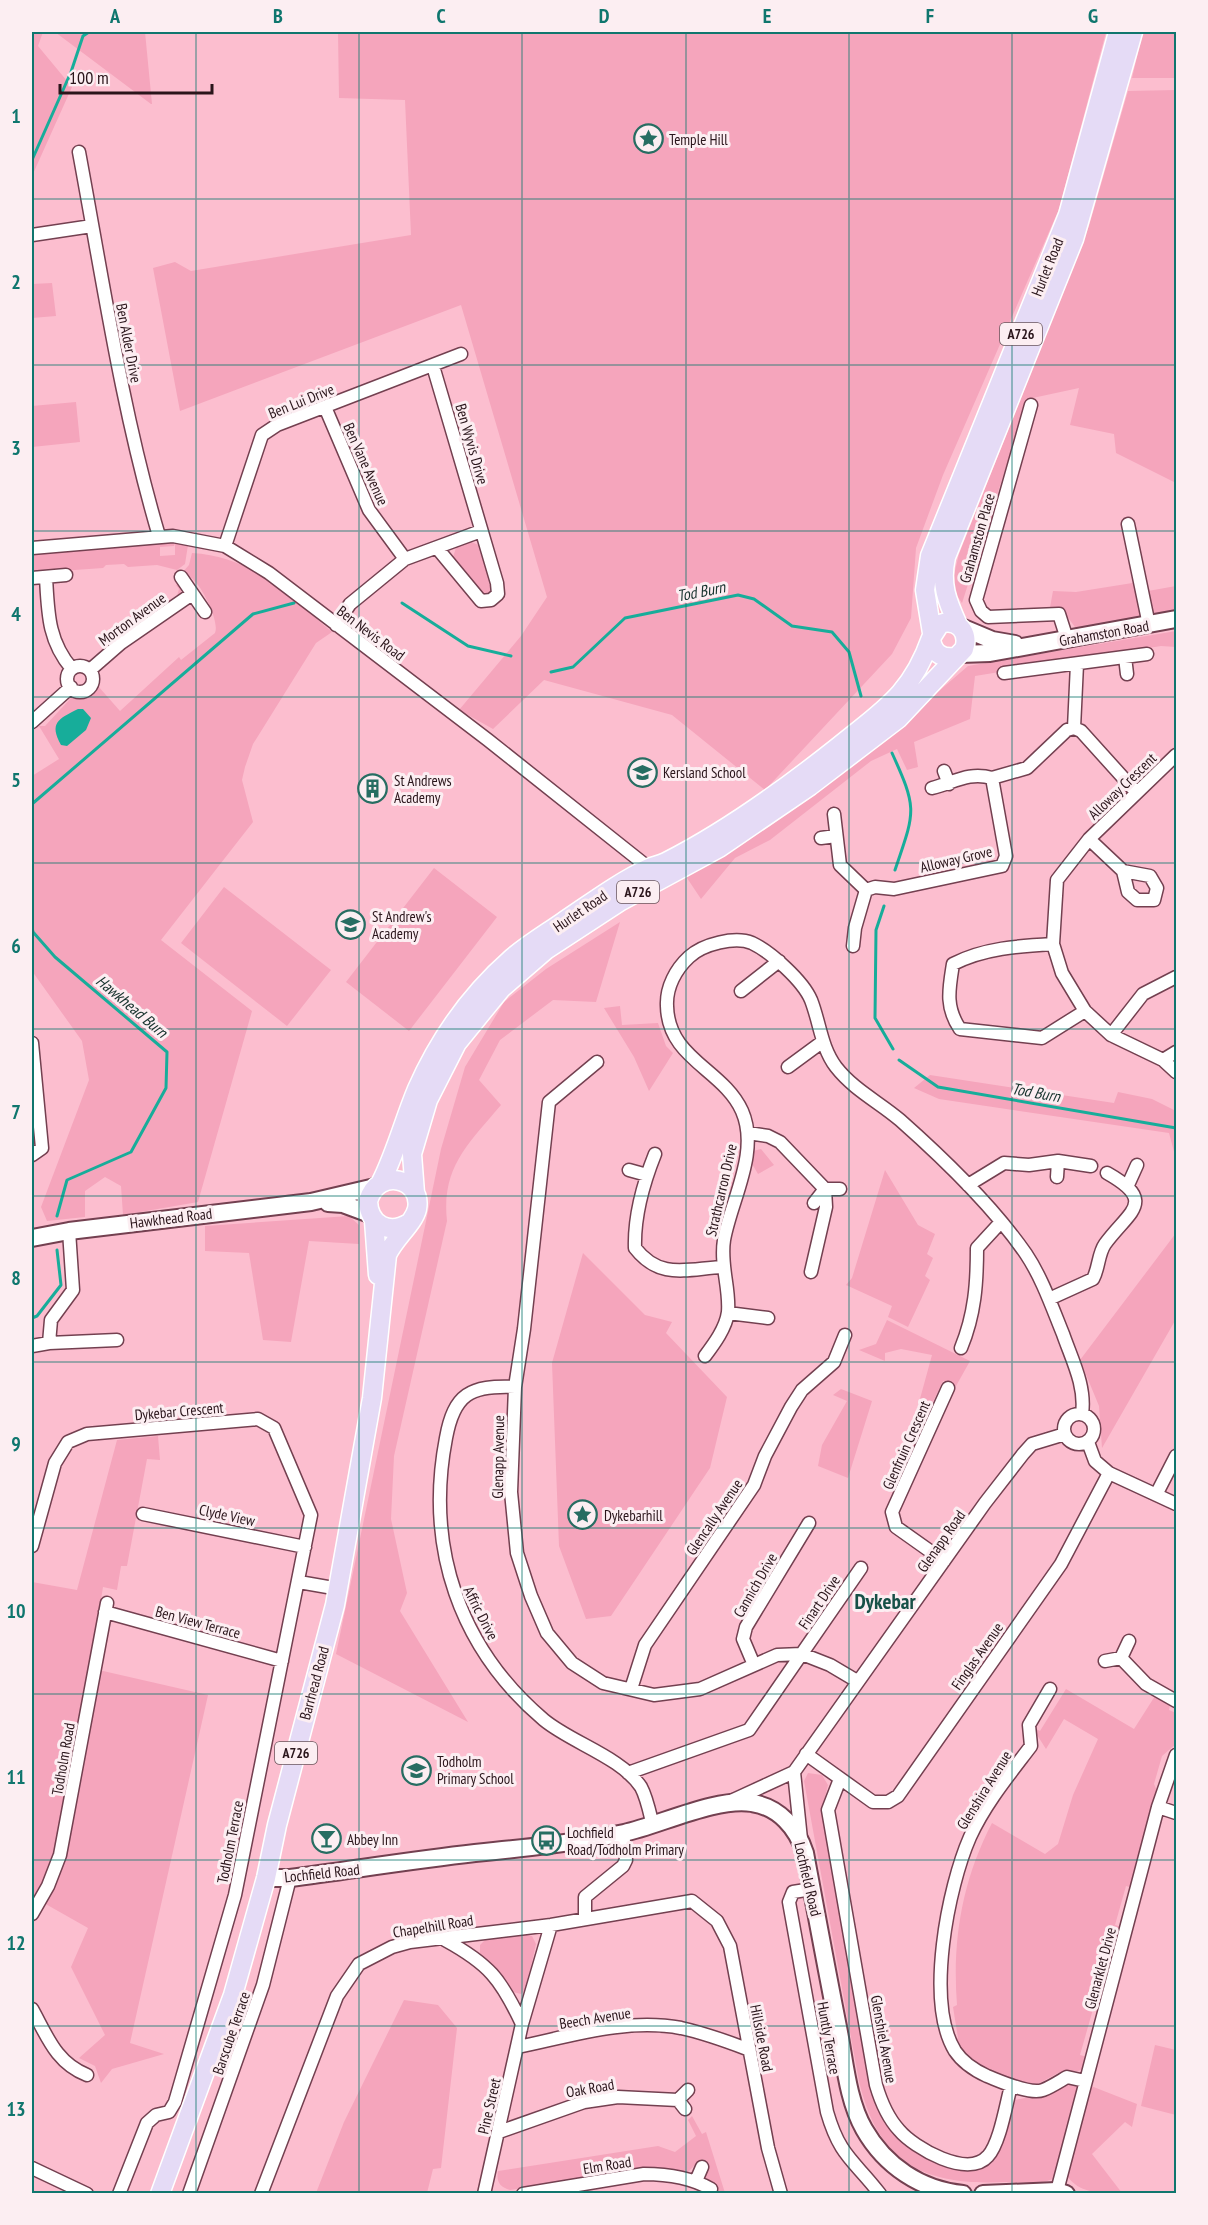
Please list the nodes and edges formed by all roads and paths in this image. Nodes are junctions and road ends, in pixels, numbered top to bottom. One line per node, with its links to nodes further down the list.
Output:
1 (1118, 32): 27 (main road, Hurlet Road / A726)
2 (1133, 32): 26 (main road, Hurlet Road / A726)
3 (79, 152): 4 (street, Ben Alder Drive)
4 (92, 226): 5 (street); 12 (street, Ben Alder Drive)
5 (32, 235)
6 (460, 354): 7 (street, Ben Lui Drive)
7 (433, 366): 9 (street, Ben Lui Drive); 11 (street, Ben Wyvis Drive)
8 (1031, 405): 28 (street, Grahamston Place)
9 (325, 407): 13 (street, Ben Lui Drive); 16 (street, Ben Vane Avenue)
10 (1128, 524): 25 (street)
11 (481, 531): 15 (street); 15 (street, Ben Wyvis Drive)
12 (159, 536): 13 (street, Ben Nevis Road); 14 (street, Ben Nevis Road)
13 (225, 546): 24 (street, Ben Nevis Road)
14 (32, 548)
15 (437, 548): 16 (street)
16 (405, 559): 24 (street)
17 (66, 575): 18 (street)
18 (46, 577): 20 (street); 34 (street)
19 (181, 577): 21 (street)
20 (32, 578)
21 (192, 594): 22 (street); 35 (street, Morton Avenue)
22 (205, 612)
23 (1176, 619): 25 (street, Grahamston Road)
24 (336, 625): 51 (street, Ben Nevis Road)
25 (1149, 625): 28 (street, Grahamston Road)
26 (960, 626): 27 (main road); 29 (street, Grahamston Road); 31 (main road)
27 (932, 635): 31 (main road); 51 (main road, Hurlet Road / A726)
28 (1067, 639): 29 (street, Grahamston Road)
29 (1031, 645): 31 (street, Grahamston Road)
30 (1147, 654): 32 (street)
31 (958, 655): 83 (main road, Hurlet Road / A726)
32 (1125, 657): 33 (street); 37 (street)
33 (1077, 664): 36 (street); 40 (street)
34 (72, 669): 35 (street); 38 (street)
35 (90, 670): 38 (street)
36 (1004, 673)
37 (1127, 674)
38 (70, 687): 39 (street)
39 (32, 722)
40 (1074, 728): 43 (street); 46 (street)
41 (1176, 755): 46 (street, Alloway Crescent)
42 (944, 771): 44 (street)
43 (992, 778): 44 (street); 53 (street, Alloway Grove)
44 (949, 784): 45 (street)
45 (932, 788)
46 (1136, 792): 50 (street, Alloway Crescent)
47 (834, 814): 48 (street)
48 (836, 836): 49 (street); 53 (street)
49 (821, 838)
50 (1089, 839): 52 (street, Alloway Crescent); 54 (street, Alloway Crescent)
51 (649, 868): 78 (main road, Hurlet Road / A726)
52 (1123, 870)
53 (866, 890): 55 (street)
54 (1053, 944): 59 (street, Alloway Crescent); 59 (street)
55 (853, 946)
56 (779, 961): 58 (street); 61 (street, Strathcarron Drive); 68 (street, Strathcarron Drive)
57 (1176, 977): 60 (street)
58 (741, 991)
59 (1085, 1011): 60 (street, Alloway Crescent)
60 (1111, 1035): 64 (street, Alloway Crescent)
61 (822, 1042): 66 (street); 79 (street, Strathcarron Drive)
62 (32, 1043): 70 (street)
63 (1176, 1052): 64 (street)
64 (1163, 1060): 67 (street, Alloway Crescent)
65 (597, 1062): 103 (street, Glenapp Avenue)
66 (788, 1067)
67 (1176, 1072)
68 (748, 1133): 82 (street); 91 (street, Strathcarron Drive)
69 (655, 1154): 76 (street)
70 (32, 1155)
71 (1058, 1161): 73 (street); 77 (street); 79 (street)
72 (1137, 1165): 80 (street)
73 (1091, 1166)
74 (629, 1170): 76 (street)
75 (1107, 1173): 80 (street)
76 (647, 1175): 91 (street)
77 (1057, 1177)
78 (378, 1185): 83 (main road); 84 (street, Hawkhead Road); 86 (main road)
79 (968, 1185): 88 (street, Strathcarron Drive)
80 (1128, 1185): 93 (street)
81 (840, 1188): 82 (street)
82 (825, 1190): 85 (street); 92 (street)
83 (415, 1193): 87 (main road)
84 (311, 1202): 86 (street, Hawkhead Road); 89 (street, Hawkhead Road)
85 (814, 1203)
86 (372, 1217): 87 (main road); 94 (main road, Barrhead Road / A726)
87 (409, 1223): 94 (main road, Barrhead Road / A726)
88 (1000, 1223): 93 (street, Strathcarron Drive); 101 (street)
89 (69, 1231): 90 (street, Hawkhead Road); 99 (street)
90 (32, 1238)
91 (722, 1267): 95 (street, Strathcarron Drive)
92 (811, 1272)
93 (1049, 1299): 105 (street, Strathcarron Drive)
94 (381, 1300): 119 (main road, Barrhead Road / A726)
95 (728, 1313): 96 (street); 102 (street)
96 (768, 1318)
97 (844, 1335): 128 (street, Glencally Avenue)
98 (117, 1340): 99 (street)
99 (49, 1343): 100 (street)
100 (32, 1346)
101 (961, 1348)
102 (705, 1356)
103 (514, 1387): 128 (street, Glenapp Avenue); 134 (street, Affric Drive)
104 (948, 1388): 116 (street, Glenfruin Crescent)
105 (1082, 1414): 106 (street); 107 (street)
106 (1065, 1434): 107 (street); 116 (street, Glenapp Road)
107 (1088, 1442): 109 (street)
108 (1176, 1456): 110 (street)
109 (1109, 1473): 110 (street); 135 (street, Finglas Avenue)
110 (1157, 1493): 111 (street)
111 (1176, 1504)
112 (143, 1514): 115 (street, Clyde View)
113 (809, 1523): 126 (street, Cannich Drive)
114 (32, 1545): 115 (street, Dykebar Crescent)
115 (305, 1547): 118 (street, Todholm Terrace)
116 (944, 1561): 127 (street, Glenapp Road)
117 (861, 1568): 122 (street, Finart Drive)
118 (299, 1582): 119 (street); 124 (street, Todholm Terrace)
119 (339, 1588): 142 (main road, Barrhead Road / A726)
120 (106, 1608): 124 (street, Ben View Terrace); 146 (street, Todholm Road)
121 (1129, 1641): 123 (street)
122 (802, 1654): 126 (street, Glenapp Avenue); 127 (street, Glenapp Avenue); 134 (street, Finart Drive)
123 (1121, 1658): 125 (street); 130 (street)
124 (282, 1661): 166 (street, Todholm Terrace)
125 (1105, 1661)
126 (754, 1665): 128 (street, Glenapp Avenue)
127 (857, 1681): 131 (street, Glenapp Road)
128 (631, 1689)
129 (1050, 1689): 156 (street, Glenshira Avenue)
130 (1176, 1701)
131 (806, 1754): 133 (street, Glenapp Road); 135 (street)
132 (1176, 1755): 137 (street, Glenarklet Drive)
133 (794, 1772): 136 (street); 141 (street)
134 (628, 1773): 139 (street, Affric Drive)
135 (840, 1779): 156 (street, Glenshiel Avenue)
136 (722, 1804): 139 (street, Lochfield Road); 141 (street, Lochfield Road)
137 (1158, 1807): 138 (street); 155 (street, Glenarklet Drive)
138 (1176, 1813)
139 (653, 1826): 140 (street, Lochfield Road)
140 (623, 1833): 143 (street, Lochfield Road); 147 (street)
141 (801, 1839): 144 (street, Lochfield Road)
142 (266, 1878): 143 (street, Lochfield Road); 167 (main road, Barrhead Road / A726)
143 (290, 1878): 168 (street, Barscube Terrace)
144 (812, 1888): 163 (street, Lochfield Road); 173 (street, Huntly Terrace)
145 (692, 1901): 147 (street, Chapelhill Road); 153 (street, Hillside Road)
146 (32, 1914)
147 (585, 1919): 148 (street, Chapelhill Road)
148 (551, 1925): 149 (street, Chapelhill Road); 151 (street, Pine Street)
149 (445, 1940): 151 (street); 169 (street, Chapelhill Road)
150 (32, 2009): 154 (street)
151 (522, 2024): 152 (street, Pine Street)
152 (518, 2048): 153 (street, Beech Avenue); 158 (street, Pine Street)
153 (747, 2049): 172 (street, Hillside Road)
154 (87, 2075)
155 (1085, 2081): 156 (street, Glenshira Avenue); 164 (street, Glenarklet Drive)
156 (1011, 2086)
157 (688, 2090): 158 (street, Oak Road)
158 (499, 2132): 170 (street, Pine Street)
159 (702, 2167): 161 (street)
160 (32, 2168): 165 (street)
161 (696, 2181): 162 (street, Elm Road); 171 (street, Elm Road)
162 (711, 2189)
163 (921, 2189): 174 (street, Lochfield Road)
164 (1061, 2192): 175 (street)
165 (87, 2193)
166 (119, 2193)
167 (160, 2193)
168 (189, 2193)
169 (261, 2193)
170 (484, 2193)
171 (523, 2193)
172 (781, 2193)
173 (880, 2193)
174 (963, 2193)
175 (983, 2193)

